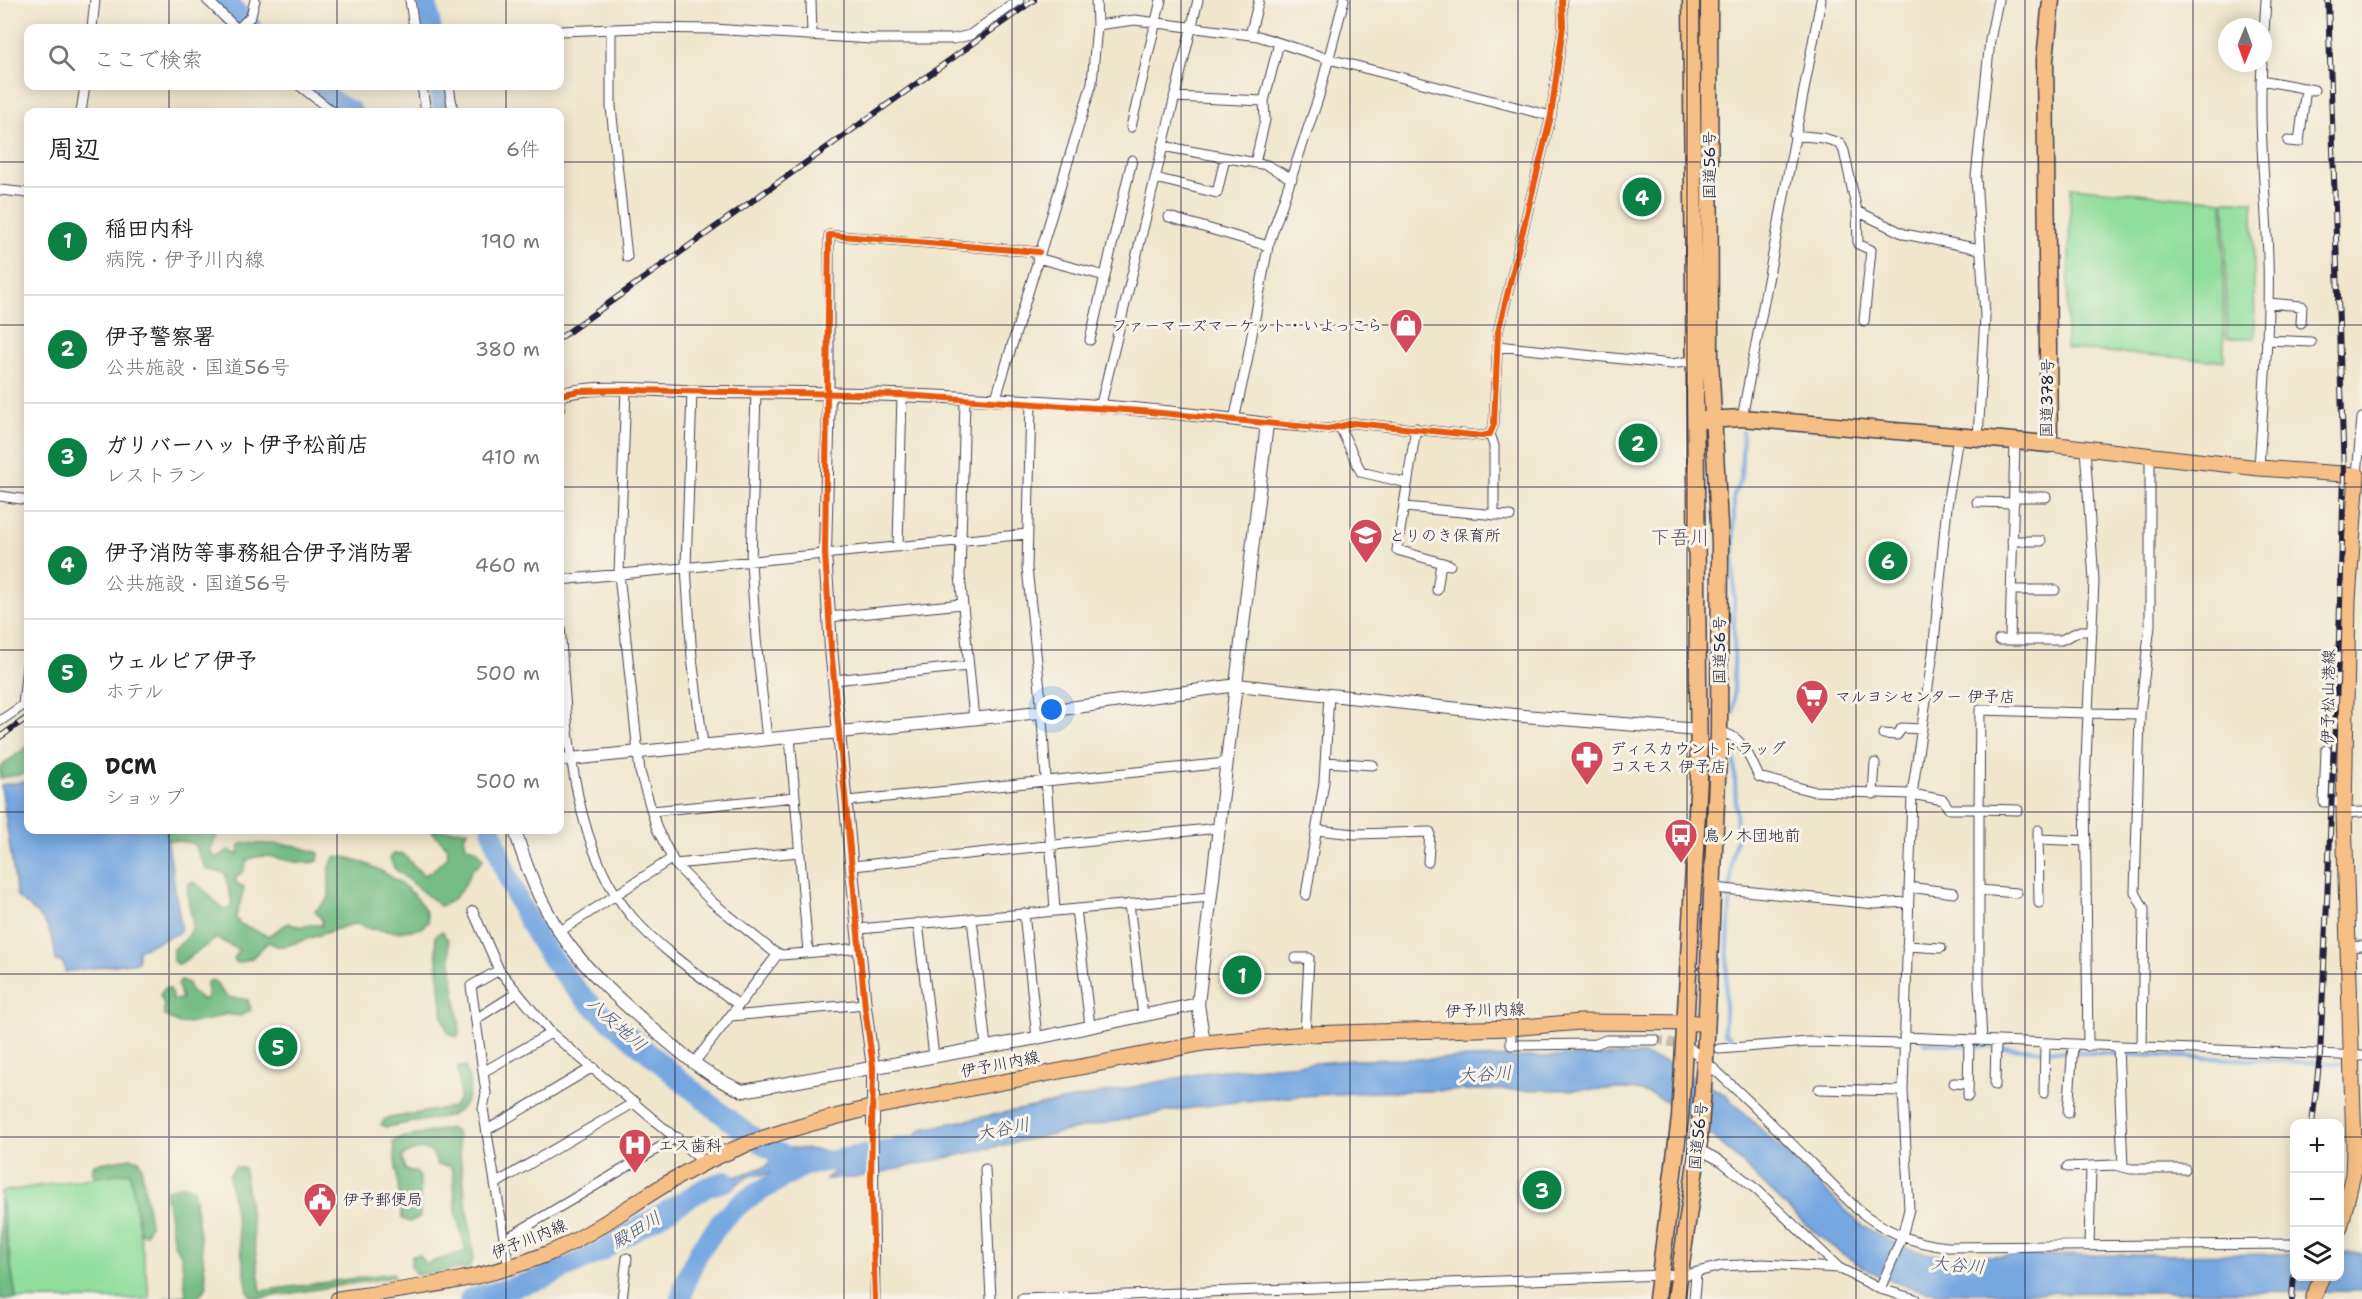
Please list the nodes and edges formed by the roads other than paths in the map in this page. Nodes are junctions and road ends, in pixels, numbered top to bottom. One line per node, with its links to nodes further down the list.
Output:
1 (95, 0): 21 (street)
2 (207, 0): 22 (street)
3 (255, 0): 23 (street)
4 (410, 0): 24 (street)
5 (811, 0): 30 (street)
6 (1019, 0): 30 (street)
7 (1096, 0): 25 (street)
8 (1161, 0): 20 (street)
9 (1198, 0): 26 (street)
10 (1260, 0): 29 (street)
11 (1344, 0): 32 (street)
12 (1562, 0): 45 (street)
13 (1691, 0): 71 (highway, 国道56号)
14 (1709, 0): 71 (highway, 国道56号)
15 (1821, 0): 47 (street)
16 (1998, 0): 60 (street)
17 (2051, 0): 94 (highway, 国道378号)
18 (2266, 0): 19 (street)
19 (2265, 18)
20 (1155, 23): 25 (street); 26 (street); 46 (street)
21 (92, 24)
22 (238, 24)
23 (242, 24)
24 (413, 24)
25 (1097, 25): 61 (street)
26 (1191, 28): 29 (street); 39 (street)
27 (611, 29): 28 (street); 30 (street); 62 (street)
28 (564, 31)
29 (1250, 35): 31 (street)
30 (812, 36)
31 (1279, 43): 32 (street); 40 (street)
32 (1329, 59): 45 (street); 54 (street)
33 (2261, 72): 34 (street)
34 (2261, 80): 48 (street); 64 (street)
35 (84, 90): 41 (street)
36 (305, 90): 42 (street)
37 (423, 90): 43 (street)
38 (450, 90): 44 (street)
39 (1174, 97): 40 (street); 49 (street)
40 (1264, 101): 52 (street)
41 (82, 108)
42 (328, 108)
43 (425, 108)
44 (452, 108)
45 (1551, 116): 70 (street)
46 (1131, 127)
47 (1794, 135): 57 (street); 82 (street)
48 (2288, 141)
49 (1162, 146): 50 (street); 53 (street)
50 (1224, 158): 52 (street); 53 (street)
51 (1132, 160): 63 (street)
52 (1255, 163): 54 (street)
53 (1155, 178): 81 (street)
54 (1292, 179): 59 (street)
55 (0, 190): 56 (street)
56 (24, 193)
57 (1857, 211): 60 (street); 65 (street)
58 (1168, 217): 59 (street)
59 (1268, 246): 85 (street)
60 (1980, 249): 92 (street)
61 (1038, 255): 63 (street); 75 (street); 79 (street)
62 (627, 257)
63 (1105, 276): 67 (street)
64 (2268, 303): 66 (street); 68 (street)
65 (1864, 321)
66 (2301, 323)
67 (1090, 340)
68 (2266, 340): 69 (street); 97 (street)
69 (2312, 342)
70 (1497, 345): 71 (street); 90 (street)
71 (1702, 360): 84 (highway, 国道56号); 86 (highway, 国道56号)
72 (626, 390): 73 (street); 76 (street); 116 (street)
73 (692, 392): 74 (street); 115 (street)
74 (756, 392): 75 (street); 114 (street)
75 (829, 393): 77 (street); 113 (street)
76 (564, 394)
77 (902, 396): 78 (street); 112 (street)
78 (965, 400): 79 (street); 109 (street)
79 (995, 401): 80 (street)
80 (1031, 403): 81 (street); 108 (street)
81 (1100, 408): 85 (street)
82 (1742, 418): 84 (highway, 国道378号); 91 (highway, 国道378号)
83 (2362, 418): 98 (street)
84 (1715, 419): 86 (highway, 国道378号); 139 (highway, 国道56号)
85 (1234, 420): 87 (street)
86 (1695, 421): 137 (highway, 国道56号)
87 (1267, 424): 88 (street); 128 (street)
88 (1340, 427): 89 (street); 99 (street)
89 (1416, 428): 90 (street); 99 (street)
90 (1490, 434): 106 (street)
91 (1958, 437): 92 (highway, 国道378号); 136 (street)
92 (1978, 438): 93 (highway, 国道378号)
93 (2015, 441): 94 (highway, 国道378号); 103 (street)
94 (2049, 444): 95 (main road)
95 (2085, 448): 96 (main road); 123 (street)
96 (2150, 455): 97 (main road); 133 (street)
97 (2259, 468): 98 (main road)
98 (2359, 475): 157 (main road, 伊予松山港線)
99 (1407, 483): 105 (street)
100 (0, 496): 102 (street)
101 (2046, 497): 103 (street)
102 (24, 499)
103 (2014, 500): 104 (street); 110 (street)
104 (1977, 502)
105 (1404, 507): 106 (street); 118 (street)
106 (1494, 515): 107 (street)
107 (1510, 516)
108 (1027, 534): 109 (street); 131 (street)
109 (961, 540): 112 (street); 121 (street)
110 (2012, 541): 111 (street); 119 (street)
111 (2042, 541)
112 (898, 546): 113 (street)
113 (825, 553): 114 (street); 122 (street)
114 (752, 562): 115 (street); 143 (street)
115 (686, 567): 116 (street); 144 (street)
116 (620, 574): 117 (street); 146 (street)
117 (564, 580)
118 (1437, 590)
119 (2011, 590): 120 (street); 125 (street)
120 (2055, 590)
121 (962, 604): 122 (street); 126 (street)
122 (829, 617): 127 (street)
123 (2092, 631): 125 (street); 132 (street)
124 (1999, 640): 125 (street)
125 (2010, 640)
126 (968, 666): 127 (street); 134 (street)
127 (834, 680): 140 (street)
128 (1237, 685): 129 (street); 131 (street); 149 (street)
129 (1329, 694): 137 (street); 148 (street)
130 (24, 704): 135 (street)
131 (1040, 712): 134 (street); 152 (street)
132 (2088, 713): 133 (street); 158 (street); 165 (street)
133 (2140, 714): 224 (street)
134 (974, 719): 140 (street)
135 (0, 722)
136 (1922, 729): 141 (street); 154 (street)
137 (1699, 730): 139 (highway); 205 (highway, 国道56号)
138 (564, 732): 147 (street)
139 (1719, 732): 153 (street); 172 (highway, 国道56号)
140 (840, 733): 142 (street); 156 (street)
141 (1883, 734)
142 (790, 737): 143 (street); 155 (street)
143 (767, 739): 144 (street)
144 (703, 745): 146 (street)
145 (2326, 750): 157 (street)
146 (636, 753): 147 (street); 160 (street)
147 (565, 759): 177 (street)
148 (1325, 762): 151 (street); 163 (street)
149 (1226, 763): 152 (street); 162 (street)
150 (1875, 763): 153 (street)
151 (1373, 765)
152 (1045, 781): 156 (street); 166 (street)
153 (1873, 794): 154 (street)
154 (1912, 794): 158 (street); 171 (street)
155 (795, 797): 160 (street); 167 (street)
156 (847, 801): 170 (street)
157 (2344, 808): 161 (street); 191 (main road, 伊予松山港線)
158 (1979, 809): 159 (street); 173 (street)
159 (2018, 810)
160 (652, 811): 168 (street)
161 (2362, 812)
162 (1218, 828): 166 (street); 178 (street)
163 (1317, 830): 169 (street); 176 (street)
164 (517, 834): 189 (street)
165 (2086, 841): 179 (street); 221 (street)
166 (1050, 844): 170 (street); 183 (street)
167 (800, 852): 168 (street); 194 (street)
168 (673, 862): 177 (street); 195 (street)
169 (1428, 862)
170 (853, 866): 188 (street)
171 (1909, 887): 174 (street); 180 (street)
172 (1714, 888): 180 (street); 206 (highway, 国道56号)
173 (1979, 890): 175 (street); 216 (street)
174 (1954, 893)
175 (2017, 893)
176 (1306, 895)
177 (617, 896): 189 (street); 201 (street)
178 (1210, 897): 181 (street); 200 (street)
179 (2043, 897)
180 (1908, 902): 190 (street)
181 (1129, 904): 182 (street); 202 (street)
182 (1076, 909): 183 (street); 207 (street)
183 (1055, 910): 185 (street)
184 (473, 911): 197 (street)
185 (1024, 913): 186 (street); 212 (street)
186 (972, 918): 187 (street); 222 (street)
187 (918, 923): 188 (street); 227 (street)
188 (859, 929): 192 (street)
189 (559, 932): 229 (street)
190 (1907, 946): 193 (street); 214 (street)
191 (2355, 946): 208 (main road, 伊予松山港線)
192 (861, 948): 194 (street); 199 (street)
193 (1941, 948)
194 (808, 952): 195 (street)
195 (778, 954): 201 (street)
196 (1296, 957): 211 (street)
197 (499, 970): 198 (street); 204 (street)
198 (517, 993): 204 (street); 210 (street)
199 (865, 1004): 203 (street); 231 (street)
200 (1197, 1004): 202 (street); 218 (street)
201 (739, 1005): 203 (street)
202 (1143, 1015): 207 (street)
203 (731, 1016): 229 (street)
204 (476, 1019): 233 (street)
205 (1686, 1023): 206 (main road, 伊予川内線); 209 (main road, 伊予川内線); 226 (highway, 国道56号)
206 (1707, 1023): 232 (highway, 国道56号)
207 (1090, 1026): 212 (street)
208 (2357, 1027): 228 (main road, 伊予松山港線)
209 (1511, 1028): 211 (main road, 伊予川内線); 213 (street)
210 (551, 1033): 230 (street); 233 (street)
211 (1305, 1034): 218 (main road, 伊予川内線)
212 (1037, 1038): 222 (street)
213 (1655, 1040)
214 (1904, 1040): 215 (street); 225 (street); 238 (street)
215 (1969, 1040): 216 (street); 235 (street)
216 (1982, 1041): 217 (street)
217 (1996, 1041): 219 (street); 236 (street)
218 (1204, 1043): 243 (main road, 伊予川内線)
219 (2045, 1044): 220 (street); 239 (street)
220 (2073, 1045): 221 (street); 244 (street)
221 (2088, 1046): 223 (street)
222 (986, 1047): 227 (street)
223 (2118, 1047): 224 (street); 252 (street)
224 (2142, 1048): 228 (street)
225 (1719, 1049)
226 (1683, 1051): 232 (street); 266 (highway, 国道56号)
227 (934, 1056): 231 (street)
228 (2357, 1056): 242 (main road, 伊予松山港線)
229 (694, 1063): 231 (street)
230 (593, 1067): 241 (street); 246 (street)
231 (873, 1067): 243 (street)
232 (1705, 1067): 248 (highway, 国道56号); 258 (street)
233 (483, 1072): 246 (street)
234 (1954, 1083): 235 (street)
235 (1968, 1084): 240 (street)
236 (1995, 1085)
237 (1819, 1089): 238 (street)
238 (1903, 1091): 258 (street)
239 (2044, 1093)
240 (1968, 1096)
241 (635, 1102): 247 (street); 256 (street)
242 (2358, 1103): 255 (main road, 伊予松山港線)
243 (874, 1107): 245 (street); 249 (main road, 伊予川内線)
244 (2068, 1113)
245 (873, 1123): 271 (street)
246 (487, 1130): 256 (street)
247 (677, 1137): 249 (street); 259 (street)
248 (1699, 1145): 264 (street); 265 (highway, 国道56号)
249 (705, 1163): 263 (main road, 伊予川内線)
250 (2067, 1167): 251 (street)
251 (2091, 1167): 252 (street); 261 (street)
252 (2123, 1167): 254 (street)
253 (985, 1168): 272 (street)
254 (2185, 1169)
255 (2357, 1181): 257 (main road, 伊予松山港線)
256 (495, 1184): 259 (street)
257 (2340, 1227)
258 (1901, 1239): 261 (street); 268 (street)
259 (504, 1240): 263 (street)
260 (2290, 1244): 261 (street)
261 (2089, 1246)
262 (627, 1258): 270 (street)
263 (509, 1268): 269 (main road, 伊予川内線)
264 (1839, 1268): 265 (street); 268 (street)
265 (1688, 1273): 266 (street); 275 (highway, 国道56号); 276 (street)
266 (1659, 1274): 273 (street); 274 (highway, 国道56号)
267 (2320, 1281): 278 (main road)
268 (1881, 1286): 277 (street)
269 (338, 1299)
270 (622, 1299)
271 (875, 1299)
272 (991, 1299)
273 (1022, 1299)
274 (1657, 1299)
275 (1676, 1299)
276 (1694, 1299)
277 (1915, 1299)
278 (2313, 1299)

